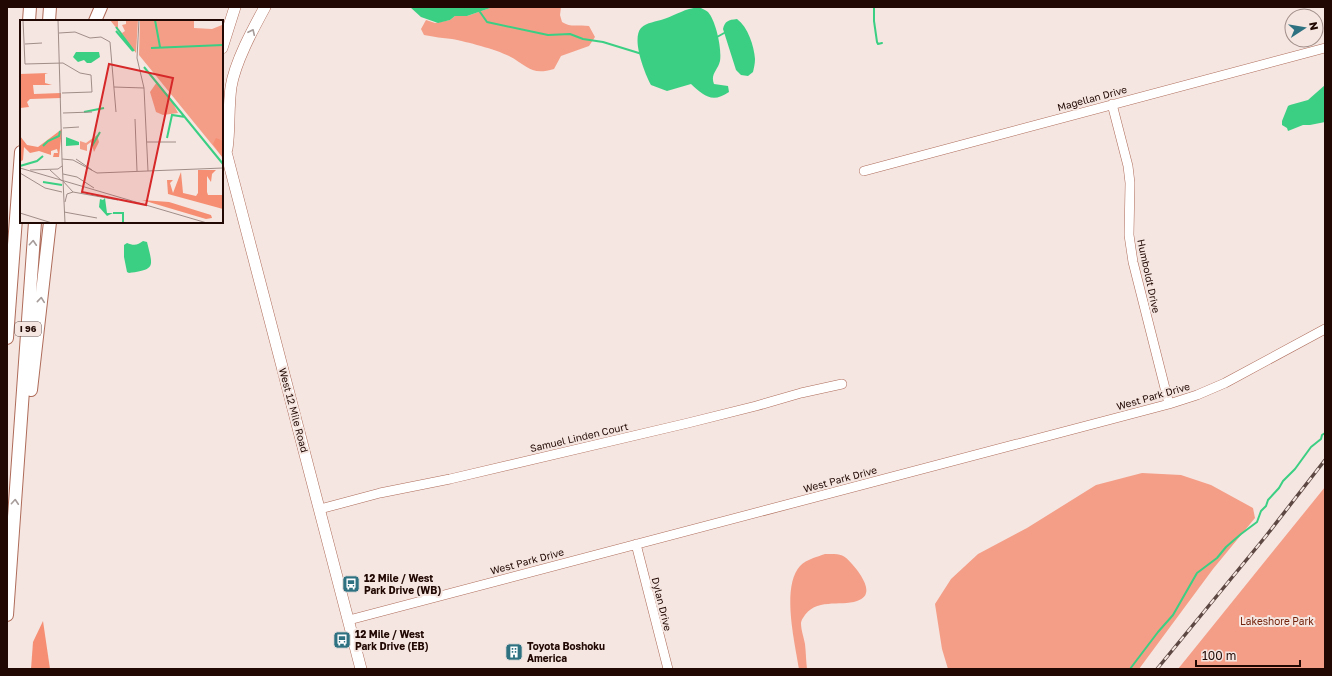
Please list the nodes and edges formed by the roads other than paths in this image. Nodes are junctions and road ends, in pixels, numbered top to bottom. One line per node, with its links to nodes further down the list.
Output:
1 (30, 7): 6 (highway)
2 (50, 7): 7 (highway)
3 (101, 7): 8 (highway)
4 (235, 7): 9 (main road)
5 (265, 7): 12 (main road, West 12 Mile Road, one-way to 5)
6 (29, 20)
7 (49, 20)
8 (95, 20)
9 (223, 46)
10 (1325, 48): 13 (street, Magellan Drive)
11 (223, 49): 12 (main road)
12 (240, 57): 15 (main road, West 12 Mile Road)
13 (1112, 104): 17 (street, Magellan Drive); 23 (street, Humboldt Drive)
14 (223, 142): 15 (main road, West 12 Mile Road)
15 (226, 152): 25 (main road, West 12 Mile Road)
16 (20, 165): 21 (highway, I 96)
17 (864, 171)
18 (35, 223): 24 (highway, I 96, one-way to 18)
19 (50, 223): 24 (highway, one-way to 19)
20 (1325, 329): 23 (street, West Park Drive)
21 (7, 338)
22 (842, 384): 25 (street, Samuel Linden Court)
23 (1169, 404): 26 (street, West Park Drive)
24 (20, 435): 27 (highway, I 96, one-way to 24)
25 (320, 509): 28 (main road, West 12 Mile Road)
26 (636, 544): 28 (street, West Park Drive); 30 (street, Dylan Drive)
27 (7, 615)
28 (349, 620): 29 (main road, West 12 Mile Road)
29 (361, 669)
30 (668, 669)

